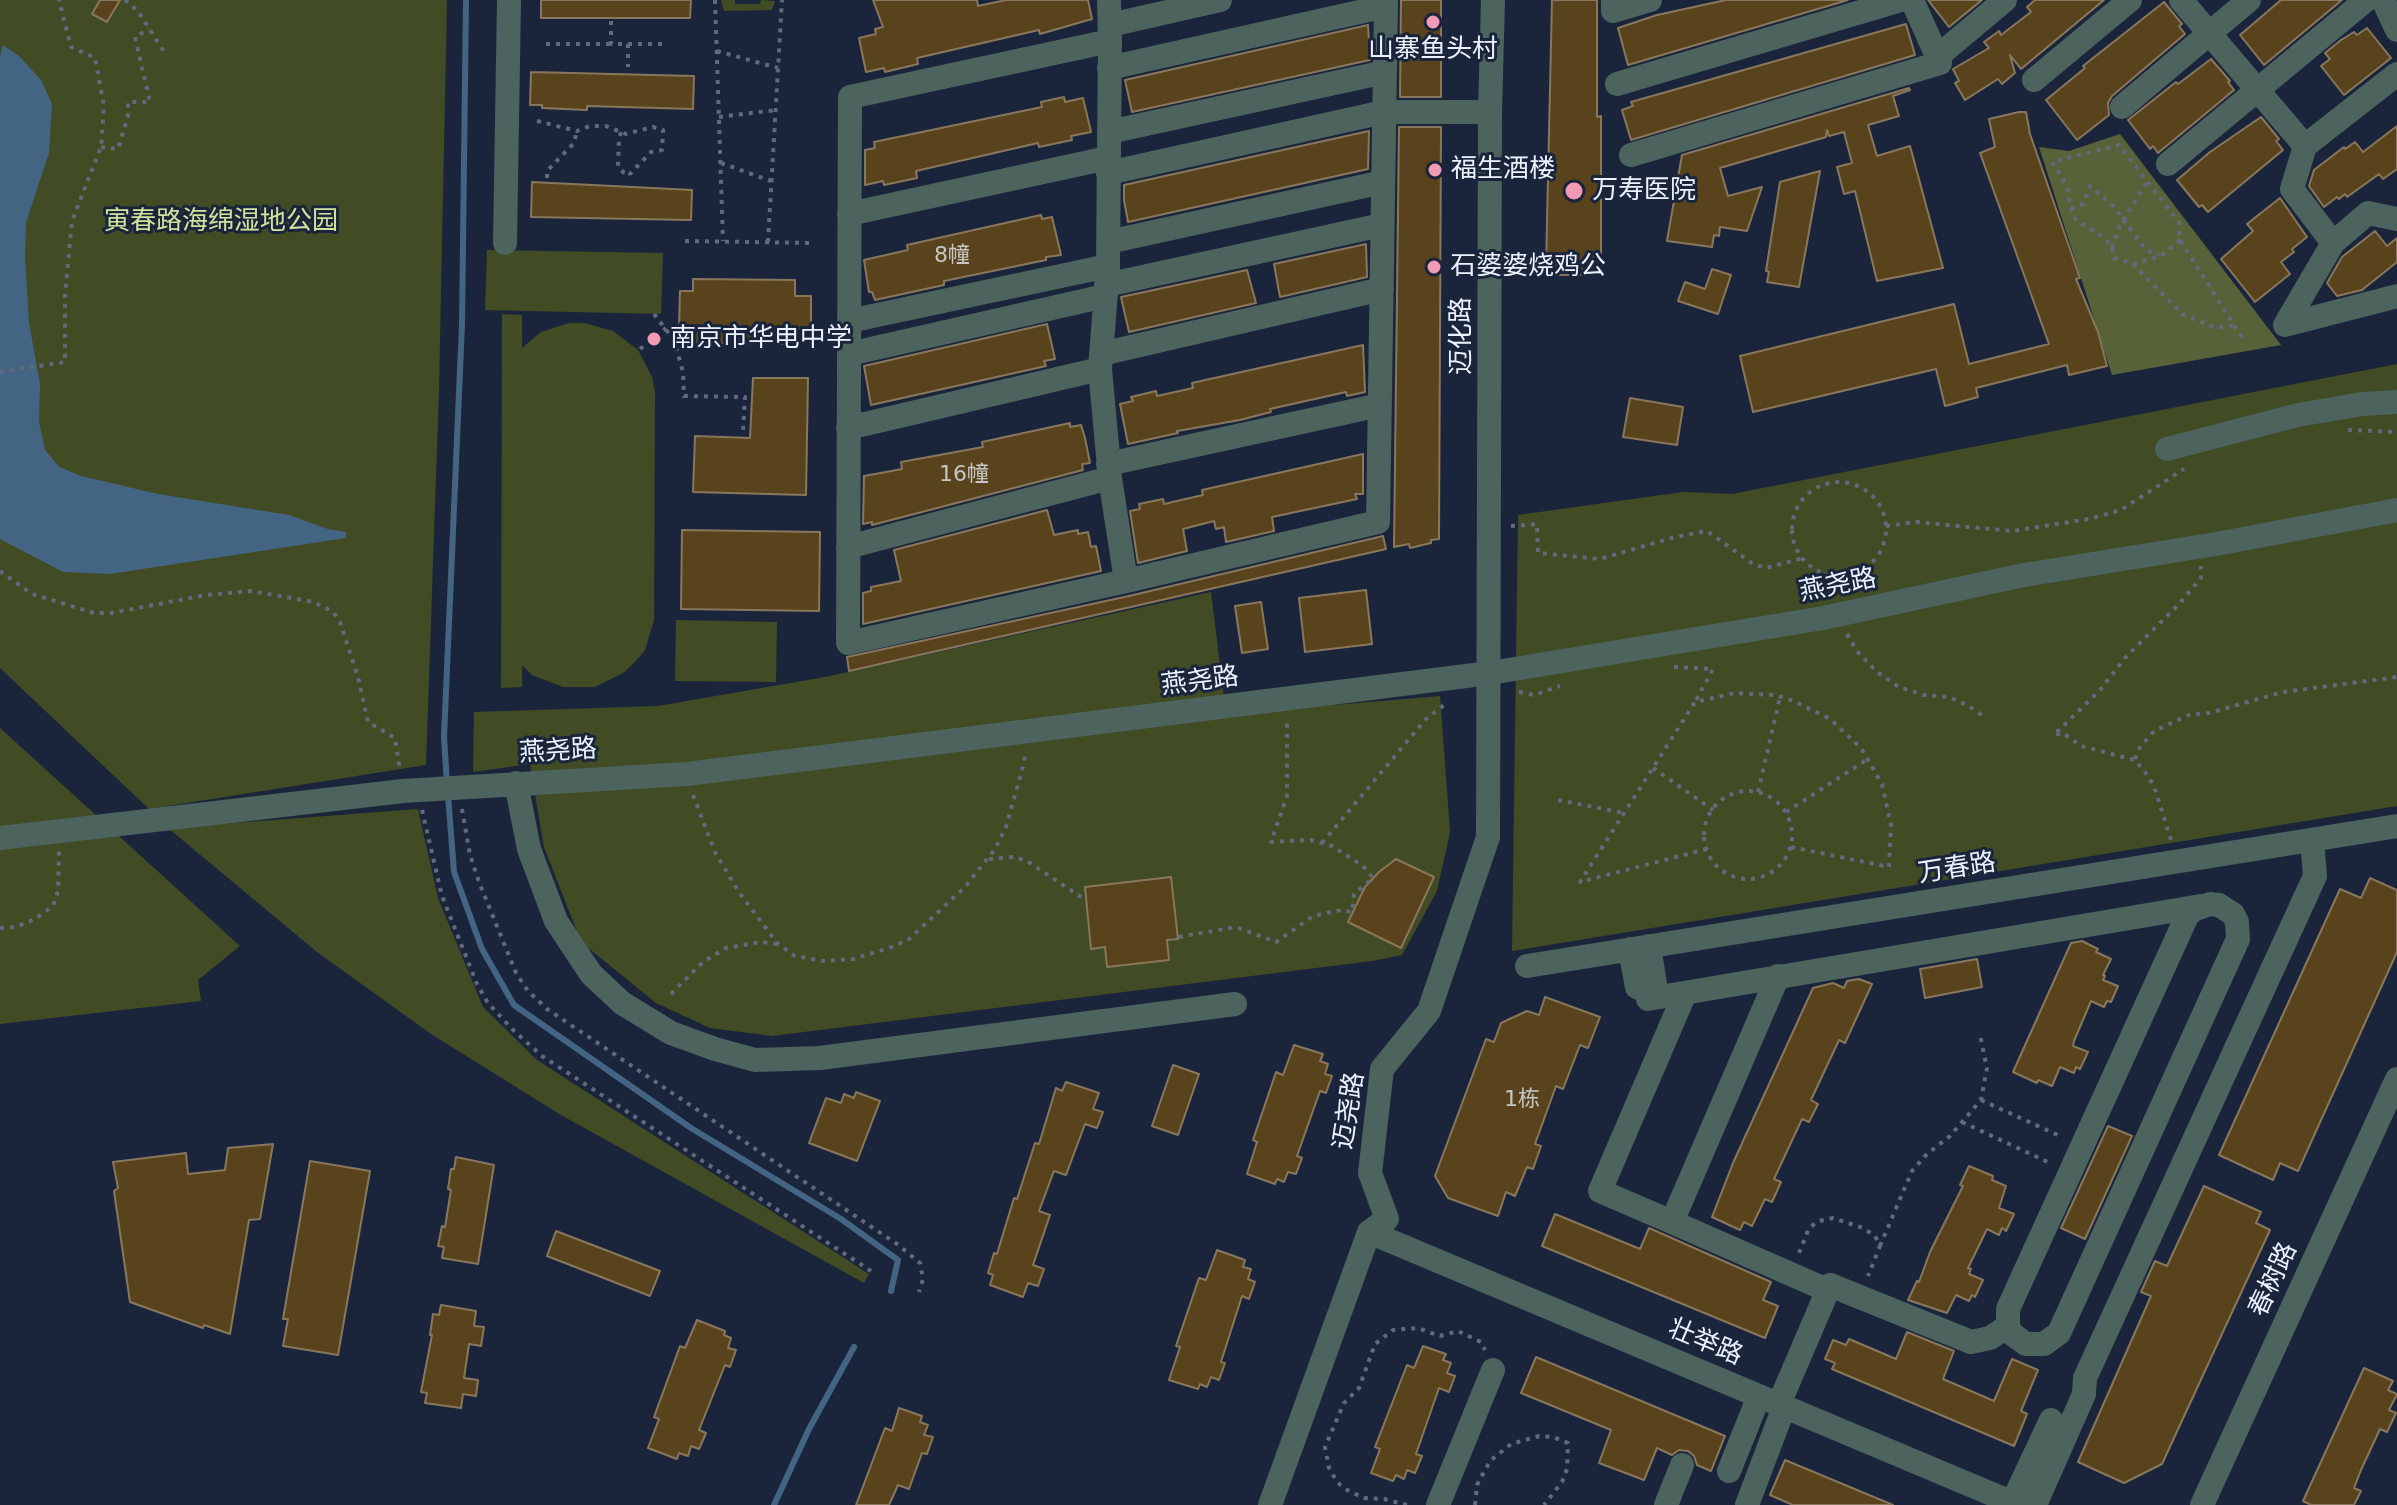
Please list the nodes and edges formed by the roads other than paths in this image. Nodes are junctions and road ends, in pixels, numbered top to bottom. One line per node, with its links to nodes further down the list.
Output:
1 (509, 0): 38 (street)
2 (1109, 0): 17 (street)
3 (1220, 0): 17 (street)
4 (1493, 0): 28 (street, 迈化路)
5 (1613, 0): 6 (street)
6 (1650, 0)
7 (1901, 0): 24 (street)
8 (1912, 0): 19 (street)
9 (2005, 0): 19 (street)
10 (2130, 0): 23 (street)
11 (2181, 0): 18 (street)
12 (2249, 0): 18 (street)
13 (2366, 0): 25 (street)
14 (2383, 0): 16 (street)
15 (1386, 3): 20 (street); 21 (street)
16 (2397, 30)
17 (1110, 33): 20 (street); 35 (street)
18 (2210, 33): 25 (street); 26 (street)
19 (1937, 57): 31 (street)
20 (1109, 68): 29 (street)
21 (1385, 72): 27 (street); 29 (street)
22 (2397, 74): 30 (street)
23 (2034, 80)
24 (1617, 84)
25 (2258, 90): 30 (street); 32 (street)
26 (2122, 107)
27 (1384, 112): 28 (street); 33 (street); 34 (street)
28 (1490, 112): 54 (street, 迈化路)
29 (1109, 132): 33 (street)
30 (2305, 146): 39 (street)
31 (1631, 155)
32 (2168, 164)
33 (1108, 166): 35 (street); 40 (street)
34 (1383, 182): 37 (street); 40 (street)
35 (849, 214): 43 (street)
36 (2397, 219): 39 (street)
37 (1382, 225): 40 (street); 41 (street)
38 (505, 243)
39 (2333, 243): 42 (street)
40 (1107, 272): 43 (street); 44 (street); 45 (street)
41 (1382, 289): 45 (street); 47 (street)
42 (2397, 296)
43 (849, 321): 44 (street)
44 (849, 354): 48 (street)
45 (1100, 361): 48 (street); 50 (street)
46 (2397, 402): 49 (street)
47 (1380, 405): 50 (street); 53 (street)
48 (848, 428): 52 (street)
49 (2167, 449)
50 (1109, 471): 52 (street); 53 (street)
51 (2397, 510): 54 (street, 燕尧路)
52 (848, 547): 53 (street)
53 (1126, 581)
54 (1489, 684): 55 (street, 燕尧路); 67 (street, 迈尧路)
55 (516, 783): 57 (street, 燕尧路); 64 (street)
56 (2397, 826): 58 (street, 万春路)
57 (0, 838)
58 (2312, 840): 60 (street, 万春路); 75 (street)
59 (2201, 906): 62 (street); 69 (street); 69 (street)
60 (1640, 948): 61 (street, 万春路); 63 (street)
61 (1527, 966)
62 (1778, 976): 63 (street); 66 (street)
63 (1685, 993): 66 (street)
64 (1235, 1004)
65 (2397, 1079): 80 (street, 春树路)
66 (1672, 1222): 68 (street)
67 (1369, 1232): 71 (street, 壮举路); 76 (street, 迈尧路)
68 (1827, 1290): 69 (street); 71 (street)
69 (2008, 1326)
70 (1493, 1370): 77 (street)
71 (1774, 1402): 74 (street); 75 (street, 壮举路); 79 (street)
72 (2051, 1420): 75 (street)
73 (1682, 1465): 78 (street)
74 (1729, 1471)
75 (2022, 1504)
76 (1270, 1505)
77 (1438, 1505)
78 (1666, 1505)
79 (1747, 1505)
80 (2202, 1505)

